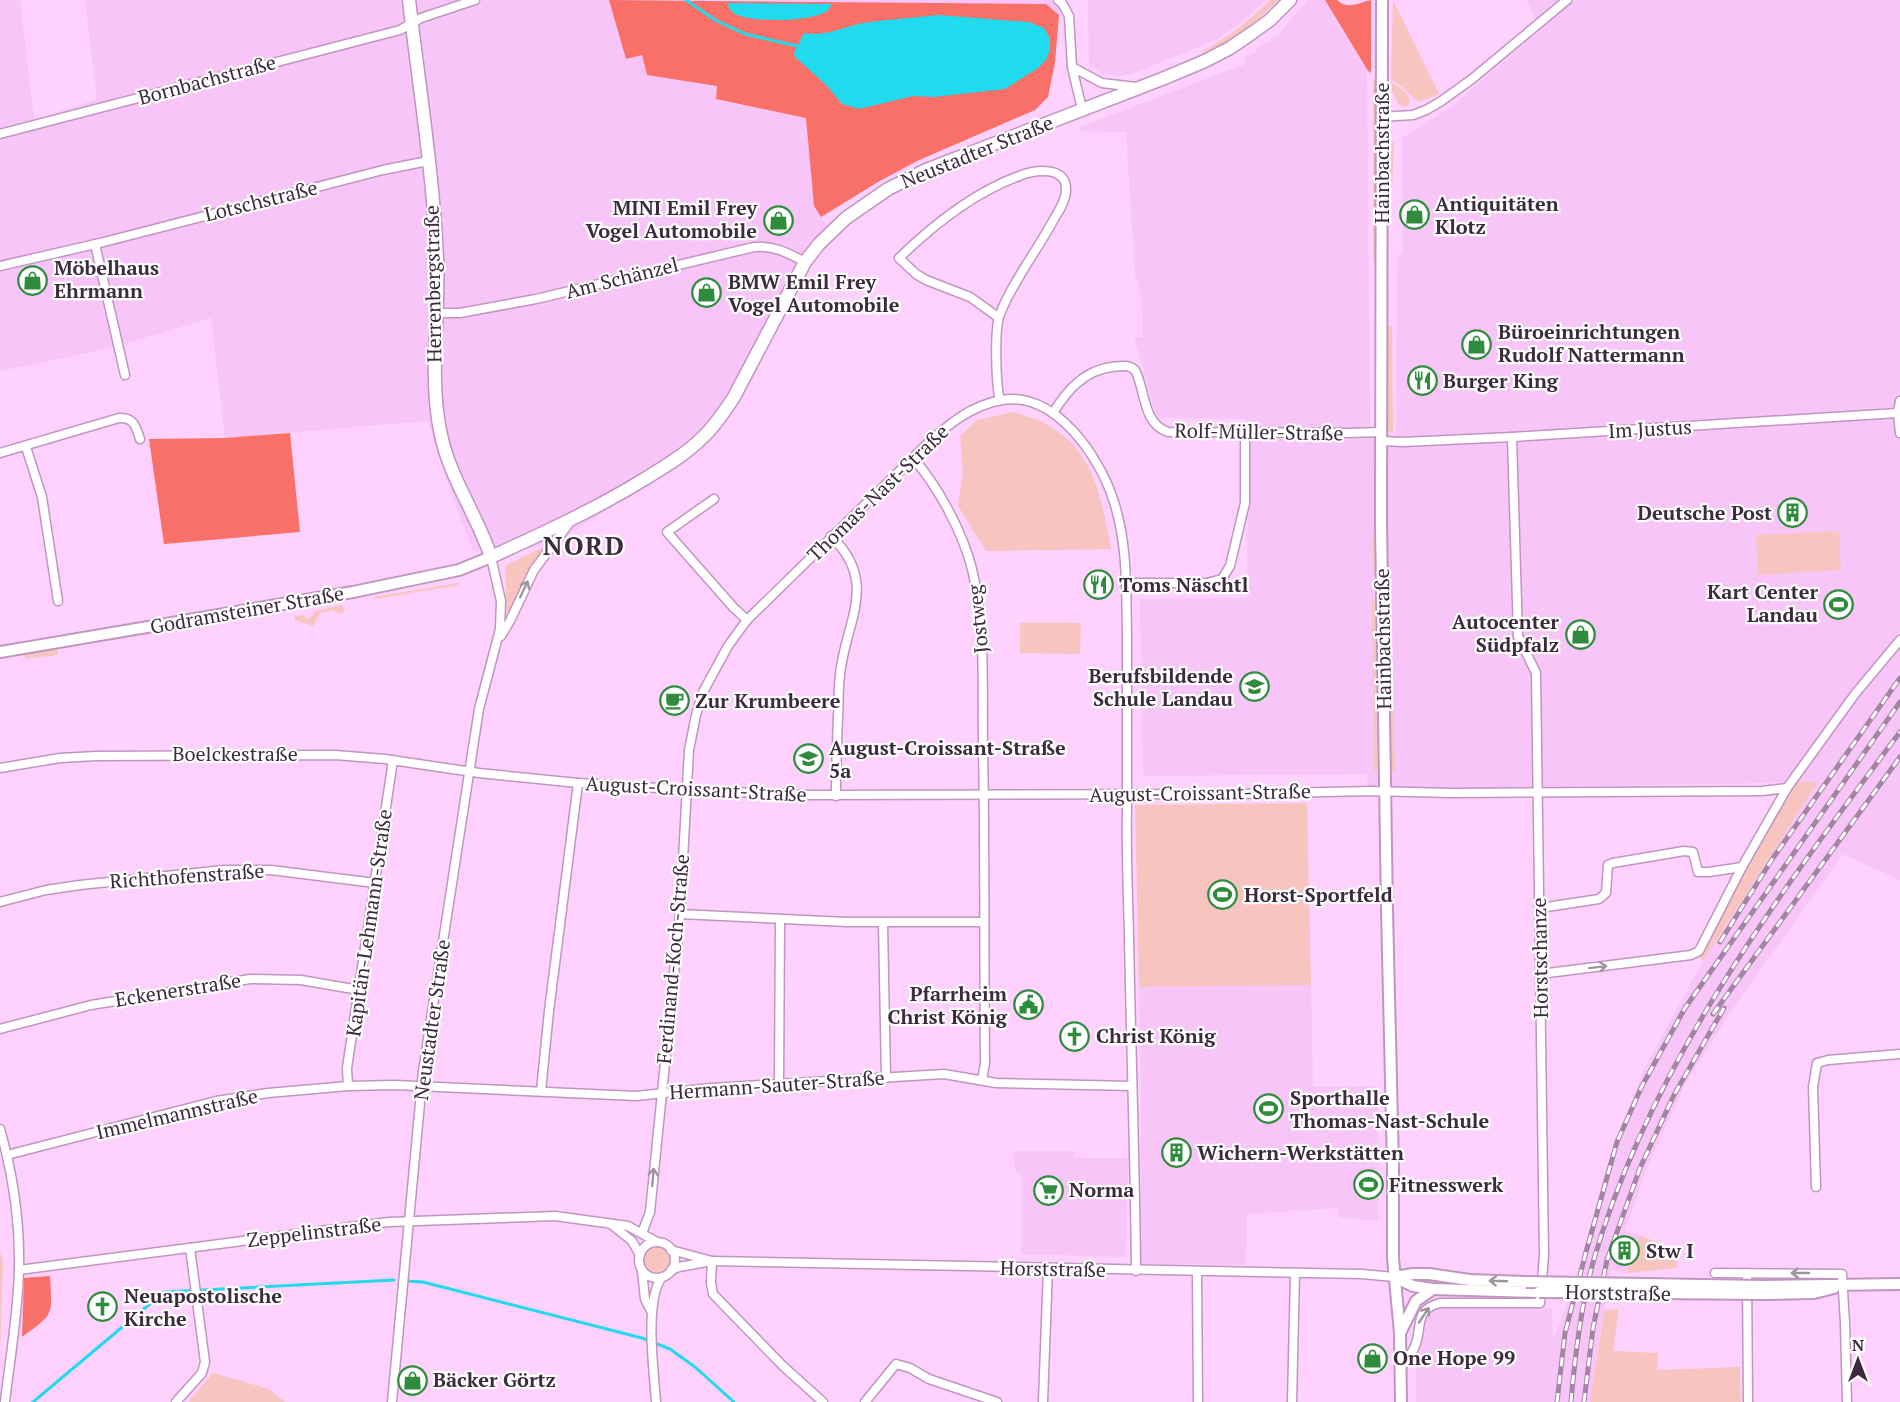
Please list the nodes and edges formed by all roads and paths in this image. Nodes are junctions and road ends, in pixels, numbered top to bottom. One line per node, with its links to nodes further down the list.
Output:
1 (475, 0): 7 (street, Bornbachstraße)
2 (1290, 0): 9 (main road, Neustadter Straße)
3 (1382, 0): 11 (street, Hainbachstraße)
4 (1567, 0): 11 (street)
5 (409, 1): 7 (main road, Herrenbergstraße)
6 (1060, 1): 8 (street)
7 (412, 23): 12 (street, Bornbachstraße); 13 (main road, Herrenbergstraße)
8 (1072, 67): 9 (street); 10 (street)
9 (1141, 87): 10 (main road, Neustadter Straße)
10 (1082, 109): 15 (main road, Neustadter Straße)
11 (1381, 117): 26 (street, Hainbachstraße)
12 (0, 134)
13 (428, 161): 14 (street, Lotschstraße); 17 (main road, Herrenbergstraße)
14 (95, 244): 16 (street, Lotschstraße); 19 (street)
15 (805, 262): 17 (street, Am Schänzel); 33 (main road, Neustadter Straße)
16 (0, 266)
17 (437, 313): 35 (main road, Herrenbergstraße)
18 (998, 317): 18 (street); 20 (street)
19 (125, 375)
20 (1000, 400): 22 (street, Thomas-Nast-Straße); 31 (street, Thomas-Nast-Straße)
21 (1900, 400): 23 (street)
22 (1053, 413): 24 (street, Rolf-Müller-Straße); 36 (street, Thomas-Nast-Straße)
23 (1898, 413): 25 (street); 27 (street, Im Justus)
24 (1245, 433): 26 (street, Rolf-Müller-Straße); 36 (street)
25 (1900, 433)
26 (1382, 436): 27 (street, Im Justus); 48 (street, Hainbachstraße)
27 (1512, 437): 49 (street, Horstschanze)
28 (140, 439): 29 (street)
29 (26, 447): 30 (street); 37 (street)
30 (0, 453)
31 (913, 458): 34 (street, Thomas-Nast-Straße); 52 (street, Jostweg)
32 (714, 499): 38 (street)
33 (571, 520): 35 (main road, Neustadter Straße); 40 (street, Neustadter Straße, one-way to 33)
34 (831, 536): 38 (street, Thomas-Nast-Straße); 51 (street)
35 (491, 557): 40 (street, Neustadter Straße); 41 (street, Godramsteiner Straße)
36 (1126, 583): 50 (street, Thomas-Nast-Straße)
37 (58, 601)
38 (747, 621): 47 (street, Thomas-Nast-Straße)
39 (1900, 640): 46 (street)
40 (498, 641): 44 (street, Neustadter Straße)
41 (0, 652)
42 (393, 760): 43 (street, Boelckestraße); 44 (street, Boelckestraße); 54 (street, Kapitän-Lehmann-Straße)
43 (0, 768)
44 (469, 772): 45 (street, August-Croissant-Straße); 70 (street, Neustadter Straße)
45 (579, 783): 47 (street, August-Croissant-Straße); 71 (street)
46 (1787, 788): 49 (street, August-Croissant-Straße); 53 (street)
47 (686, 790): 51 (street, August-Croissant-Straße); 57 (street, Ferdinand-Koch-Straße)
48 (1386, 792): 49 (street, August-Croissant-Straße); 50 (street, August-Croissant-Straße); 94 (street, Hainbachstraße)
49 (1538, 792): 56 (street, Horstschanze)
50 (1127, 795): 52 (street, August-Croissant-Straße); 69 (street, Thomas-Nast-Straße)
51 (836, 796): 52 (street, August-Croissant-Straße)
52 (984, 796): 59 (street, Jostweg)
53 (1742, 867): 56 (street); 61 (street, one-way to 53)
54 (375, 883): 55 (street, Richthofenstraße); 62 (street, Kapitän-Lehmann-Straße)
55 (0, 902)
56 (1540, 908): 61 (street, Horstschanze)
57 (680, 914): 58 (street); 72 (street, Ferdinand-Koch-Straße)
58 (780, 920): 60 (street); 67 (street)
59 (984, 922): 60 (street); 66 (street, Jostweg)
60 (883, 923): 65 (street)
61 (1540, 974): 101 (street, Horstschanze, one-way to 61)
62 (359, 990): 63 (street, Eckenerstraße); 68 (street, Kapitän-Lehmann-Straße)
63 (0, 1029)
64 (1900, 1054): 75 (street)
65 (885, 1078): 66 (street, Hermann-Sauter-Straße); 67 (street, Hermann-Sauter-Straße)
66 (982, 1080): 69 (street, Hermann-Sauter-Straße)
67 (779, 1084): 72 (street, Hermann-Sauter-Straße)
68 (348, 1086): 70 (street, Immelmannstraße); 74 (street, Immelmannstraße)
69 (1132, 1086): 87 (street, Thomas-Nast-Straße)
70 (421, 1087): 71 (street, Hermann-Sauter-Straße); 76 (street, Neustadter Straße)
71 (541, 1091): 72 (street, Hermann-Sauter-Straße)
72 (661, 1093): 78 (street, Ferdinand-Koch-Straße, one-way to 72)
73 (0, 1129): 74 (street)
74 (7, 1155): 85 (street)
75 (1816, 1187)
76 (409, 1220): 77 (street, Zeppelinstraße); 80 (street, Zeppelinstraße); 104 (street, Neustadter Straße)
77 (611, 1224): 78 (street, Zeppelinstraße); 82 (street)
78 (642, 1233): 79 (street, Zeppelinstraße)
79 (657, 1242): 81 (street, Horststraße); 82 (street)
80 (190, 1248): 85 (street, Zeppelinstraße); 103 (street)
81 (671, 1250): 83 (street, Horststraße); 86 (street)
82 (640, 1254): 88 (street)
83 (712, 1261): 84 (street, Horststraße); 86 (street, Horststraße); 106 (street)
84 (1048, 1268): 87 (street, Horststraße); 109 (street)
85 (19, 1270): 102 (street)
86 (671, 1270): 93 (street, Horststraße)
87 (1136, 1270): 89 (street, Horststraße)
88 (642, 1271): 93 (street); 99 (street)
89 (1197, 1272): 90 (street, Horststraße); 110 (street)
90 (1294, 1273): 94 (street, Horststraße); 111 (street)
91 (1715, 1273): 92 (street)
92 (1747, 1273): 97 (street, one-way to 92); 113 (street)
93 (662, 1277): 99 (street)
94 (1394, 1277): 96 (street, Horststraße); 98 (street, Horststraße); 100 (street, Hainbachstraße)
95 (1900, 1284): 97 (street, Horststraße)
96 (1470, 1286): 97 (street, Horststraße, bridge); 98 (street, Horststraße)
97 (1844, 1286): 114 (street)
98 (1433, 1289): 100 (street)
99 (651, 1311): 105 (street)
100 (1400, 1333): 101 (street, Hainbachstraße)
101 (1401, 1367): 112 (street, Hainbachstraße)
102 (5, 1402)
103 (176, 1402)
104 (392, 1402)
105 (656, 1402)
106 (824, 1402)
107 (865, 1402): 108 (street)
108 (997, 1402)
109 (1043, 1402)
110 (1198, 1402)
111 (1292, 1402)
112 (1401, 1402)
113 (1748, 1402)
114 (1847, 1402)

